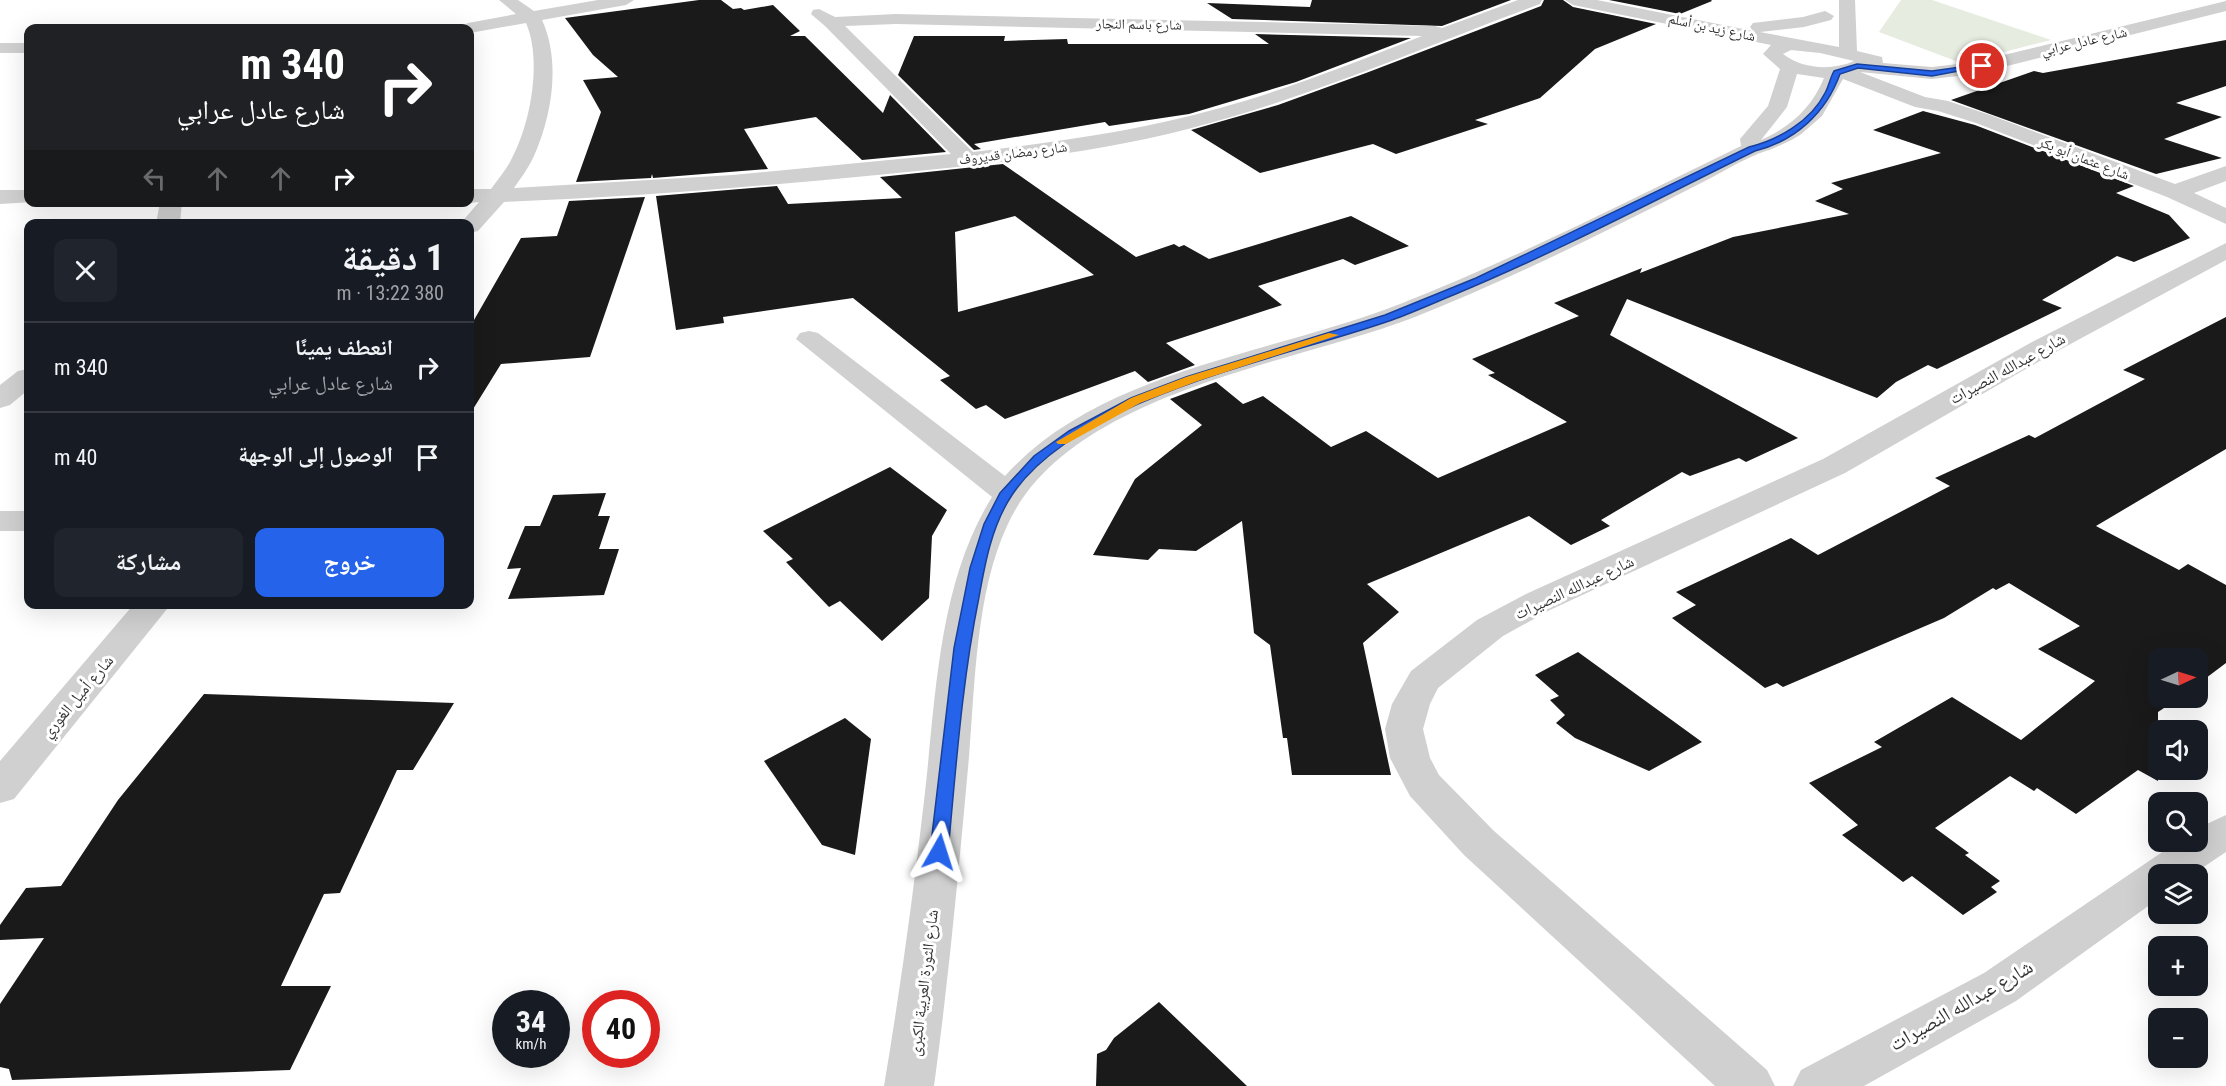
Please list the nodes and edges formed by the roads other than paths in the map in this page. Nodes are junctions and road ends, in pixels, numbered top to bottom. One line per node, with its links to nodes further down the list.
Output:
1 (507, 0): 10 (street)
2 (626, 0): 10 (street)
3 (1534, 0): 13 (street, شارع رمضان قديروف)
4 (1573, 0): 8 (street, شارع زيد بن أسلم)
5 (1835, 0): 9 (street)
6 (1847, 0): 18 (street, شارع الثورة العربية الكبرى)
7 (2226, 6): 18 (street, شارع عادل عرابي)
8 (1630, 13): 12 (street, شارع زيد بن أسلم); 17 (street, شارع زيد بن أسلم)
9 (1825, 16): 12 (street); 14 (street)
10 (533, 18): 11 (street); 23 (street)
11 (474, 27)
12 (1723, 28): 14 (street, شارع زيد بن أسلم)
13 (1446, 31): 20 (street, شارع رمضان قديروف); 20 (street, شارع باسم النجار)
14 (1796, 45): 17 (street); 18 (street, شارع زيد بن أسلم)
15 (0, 48): 16 (street)
16 (24, 48)
17 (1783, 63): 18 (street, شارع زيد بن أسلم); 19 (street)
18 (1849, 65): 19 (street, شارع الثورة العربية الكبرى); 22 (street, شارع عثمان أبو بكر)
19 (1752, 149): 33 (street, شارع الثورة العربية الكبرى)
20 (969, 159): 23 (street, شارع رمضان قديروف)
21 (2226, 173): 22 (street)
22 (2175, 192): 27 (street, شارع عثمان أبو بكر)
23 (498, 195): 25 (street, شارع رمضان قديروف); 28 (street)
24 (0, 196): 26 (street)
25 (474, 196)
26 (24, 197)
27 (2226, 217)
28 (474, 222)
29 (2226, 250): 42 (street, شارع عبدالله النصيرات)
30 (809, 339): 33 (street)
31 (24, 380): 32 (street)
32 (0, 399)
33 (1007, 493): 41 (street, شارع الثورة العربية الكبرى)
34 (0, 521): 35 (street)
35 (24, 521)
36 (150, 609): 37 (street, شارع أميل الغوري)
37 (0, 788)
38 (2226, 831): 39 (street, شارع عبدالله النصيرات)
39 (2176, 864)
40 (2148, 883): 43 (street, شارع عبدالله النصيرات)
41 (909, 1086)
42 (1750, 1086)
43 (1818, 1086)

